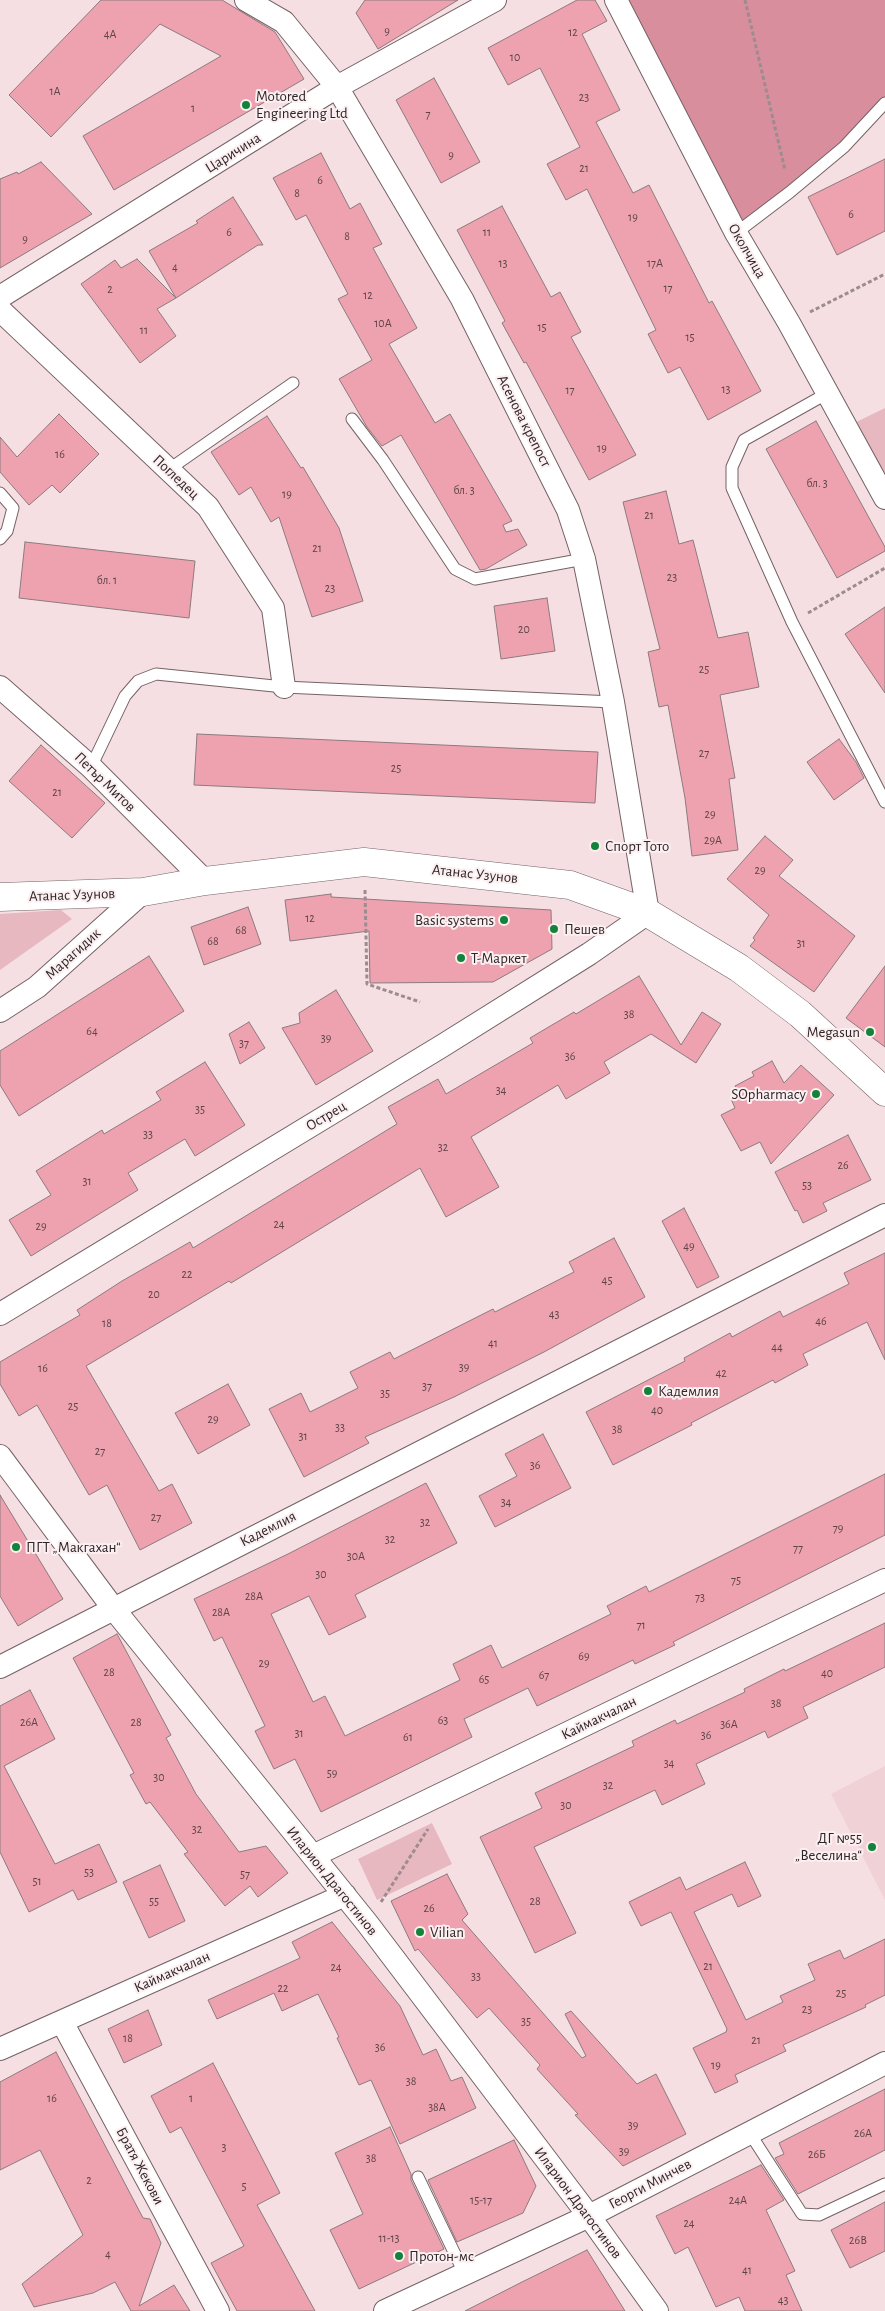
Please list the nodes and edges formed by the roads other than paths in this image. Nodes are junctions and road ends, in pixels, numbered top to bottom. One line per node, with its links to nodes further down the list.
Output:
1 (246, 0): 4 (street, Асенова крепост)
2 (495, 0): 4 (street, Царичина)
3 (616, 0): 6 (street, Околчица)
4 (337, 88): 7 (street, Царичина); 16 (street, Асенова крепост)
5 (885, 103): 6 (lane)
6 (736, 233): 10 (street, Околчица)
7 (0, 297)
8 (0, 310): 12 (street, Погледец)
9 (293, 383): 12 (lane)
10 (826, 394): 14 (street, Околчица); 21 (lane)
11 (352, 419): 16 (lane)
12 (168, 470): 18 (street, Погледец)
13 (0, 493): 15 (lane)
14 (885, 498)
15 (0, 539)
16 (584, 559): 19 (street, Асенова крепост)
17 (0, 687): 20 (street, Петър Митов)
18 (284, 687): 19 (lane); 20 (lane)
19 (613, 702): 25 (street, Асенова крепост)
20 (91, 767): 22 (street, Петър Митов)
21 (885, 802)
22 (205, 882): 23 (street, Атанас Узунов); 25 (street, Атанас Узунов)
23 (143, 892): 24 (street, Атанас Узунов); 26 (street, Марагидик)
24 (0, 897)
25 (648, 913): 27 (street, Атанас Узунов); 29 (street, Острец)
26 (0, 1011)
27 (885, 1092)
28 (885, 1215): 32 (street, Кадемлия)
29 (0, 1314)
30 (0, 1456): 32 (street, Иларион Драгостинов)
31 (885, 1580): 34 (street, Каймакчалан)
32 (113, 1608): 33 (street, Кадемлия); 34 (street, Иларион Драгостинов)
33 (0, 1667)
34 (313, 1856): 35 (street, Иларион Драгостинов)
35 (344, 1895): 36 (street, Каймакчалан); 42 (street, Иларион Драгостинов)
36 (62, 2022): 37 (street, Каймакчалан); 45 (street, Братя Жекови)
37 (0, 2049)
38 (885, 2063): 39 (street, Георги Минчев)
39 (749, 2132): 41 (lane); 42 (street, Георги Минчев)
40 (418, 2177): 43 (lane)
41 (885, 2184)
42 (589, 2216): 43 (street, Георги Минчев); 46 (street, Иларион Драгостинов)
43 (464, 2273): 44 (street, Георги Минчев)
44 (390, 2310)
45 (218, 2311)
46 (657, 2311)

